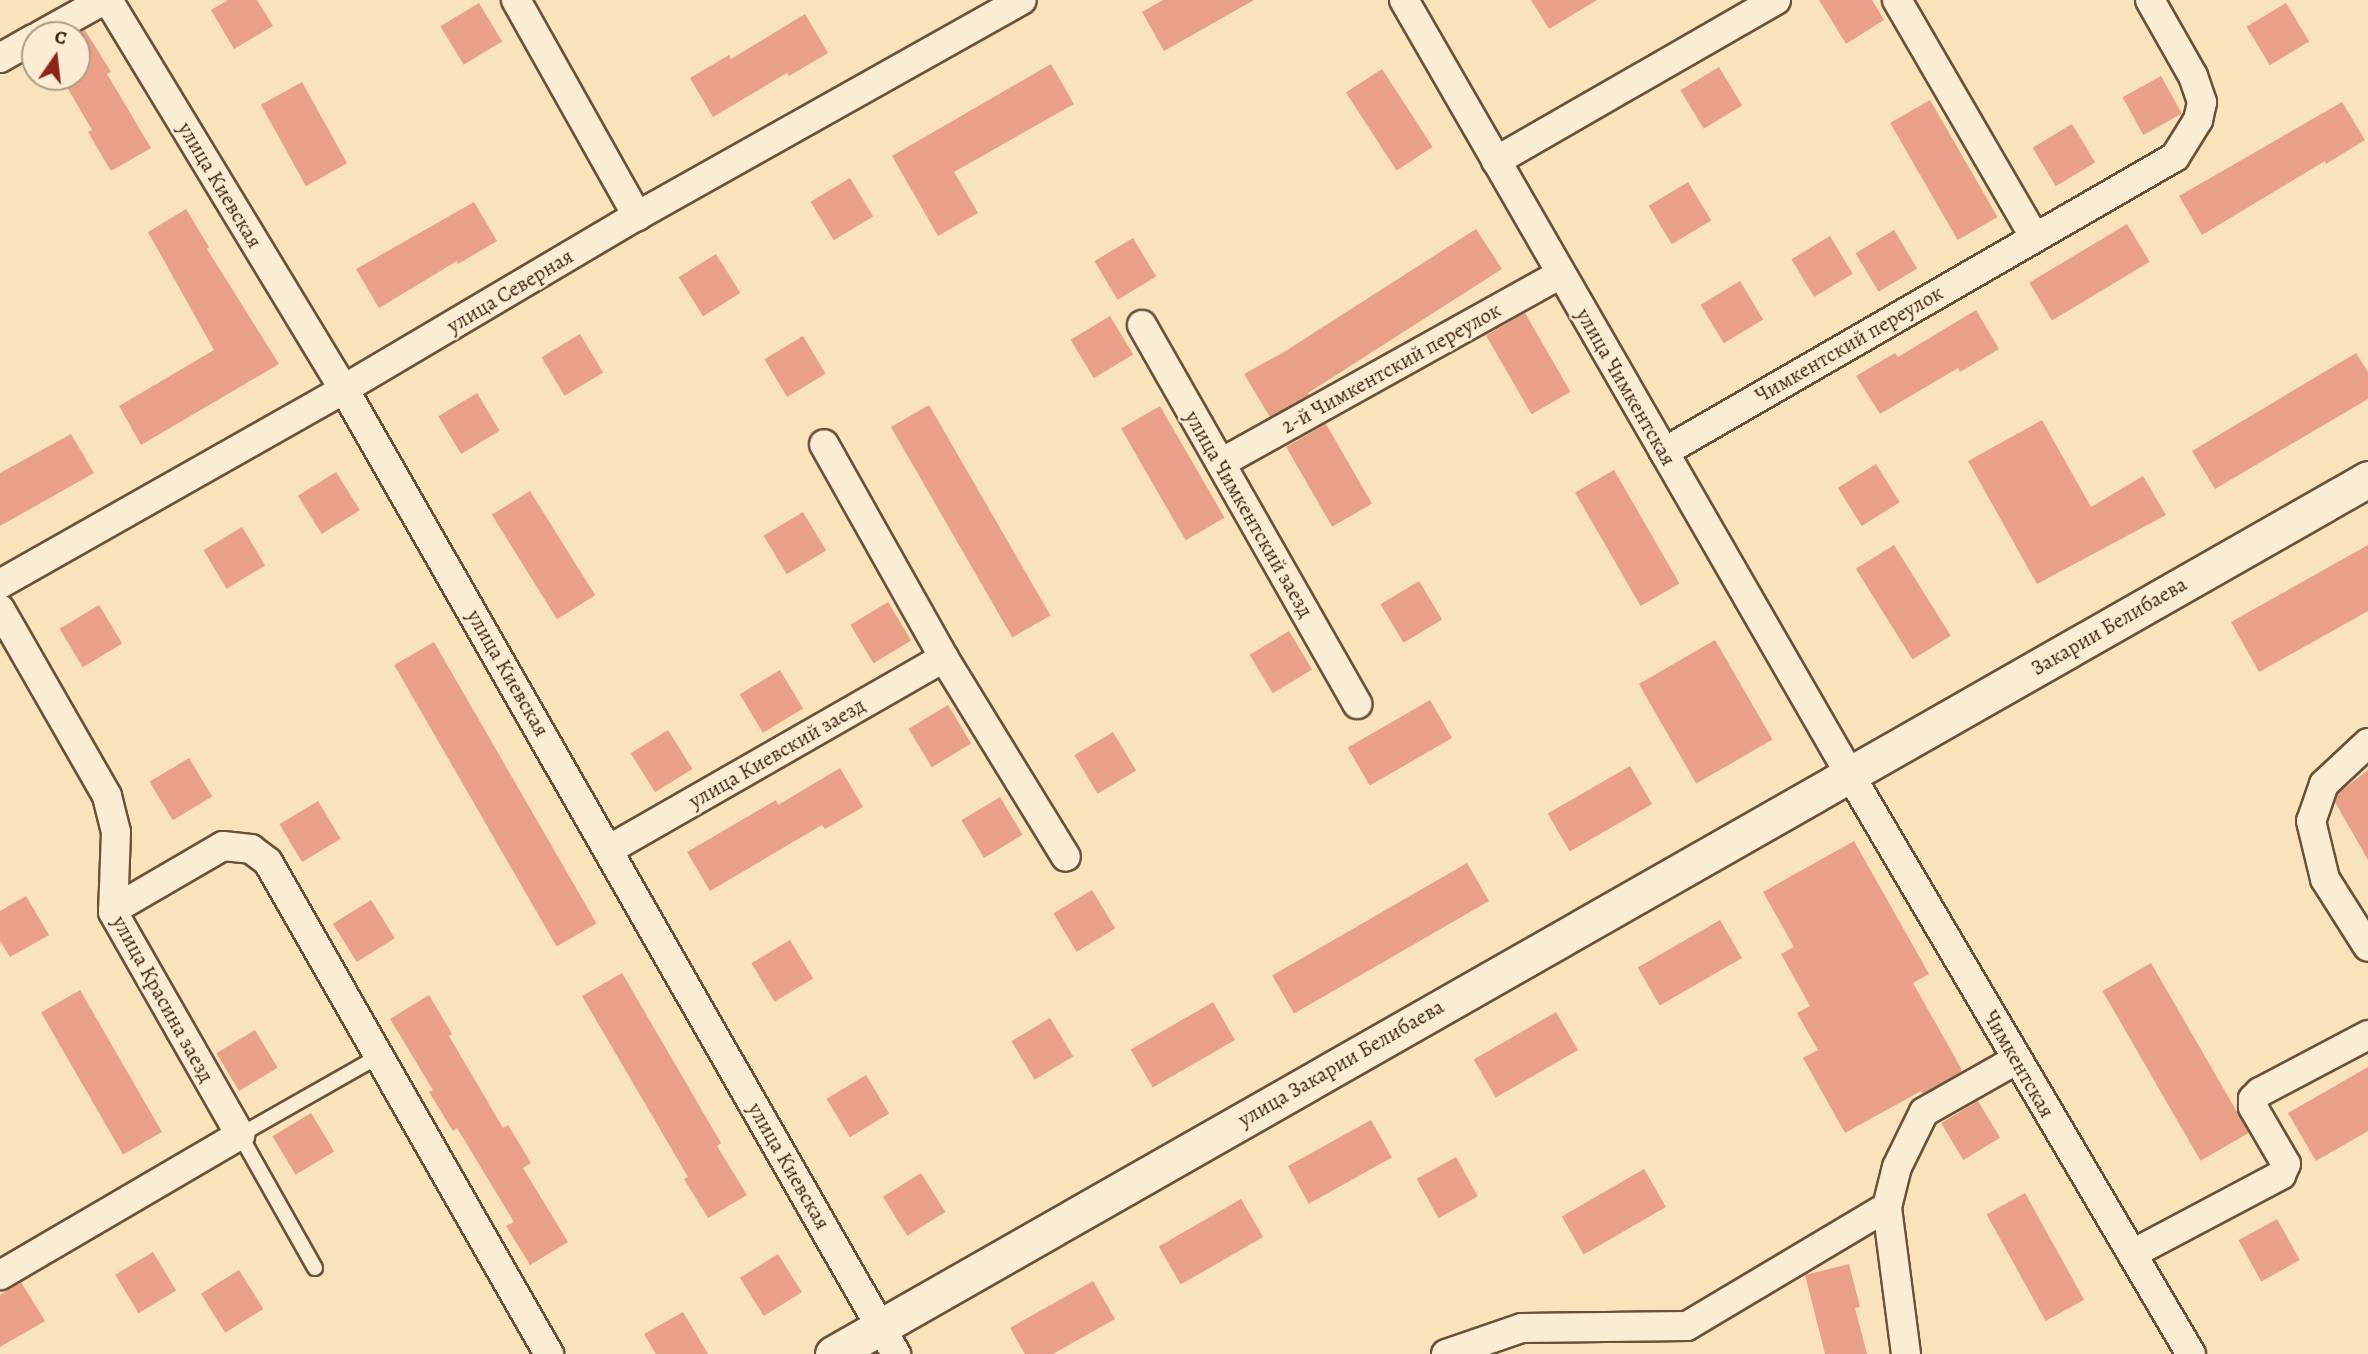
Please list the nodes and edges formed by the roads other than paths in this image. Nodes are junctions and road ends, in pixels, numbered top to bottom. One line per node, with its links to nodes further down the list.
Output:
1 (106, 0): 9 (street); 17 (street, улица Киевская)
2 (516, 0): 13 (street)
3 (1022, 0): 8 (street, улица Северная)
4 (1404, 0): 12 (street, улица Чимкентская)
5 (1776, 0): 12 (street)
6 (1897, 0): 14 (street)
7 (2150, 0): 14 (street, Чимкентский переулок)
8 (984, 9): 13 (street, улица Северная)
9 (67, 21)
10 (21, 46): 11 (street)
11 (0, 58)
12 (1496, 161): 15 (street, улица Чимкентская)
13 (637, 216): 17 (street, улица Северная)
14 (2034, 236): 19 (street, Чимкентский переулок)
15 (1561, 274): 19 (street, улица Чимкентская); 20 (street, 2-й Чимкентский переулок)
16 (1142, 325): 20 (street, улица Чимкентский заезд)
17 (344, 389): 22 (street, улица Северная); 28 (street, улица Киевская)
18 (824, 444): 24 (street)
19 (1664, 452): 27 (street, улица Чимкентская)
20 (1221, 463): 25 (street, улица Чимкентский заезд)
21 (2368, 479): 27 (street, Закарии Белибаева)
22 (0, 584)
23 (0, 609): 30 (street, улица Красина заезд)
24 (944, 657): 28 (street, улица Киевский заезд); 29 (street)
25 (1357, 704)
26 (2368, 743): 31 (street)
27 (1849, 773): 34 (street, Чимкентская); 40 (street, улица Закарии Белибаева)
28 (610, 849): 40 (street, улица Киевская)
29 (1066, 857)
30 (113, 910): 33 (street); 35 (street, улица Красина заезд)
31 (2368, 947)
32 (2368, 1035): 37 (street)
33 (379, 1056): 35 (lane); 41 (street)
34 (2016, 1060): 36 (street); 37 (street, Чимкентская)
35 (240, 1135): 38 (lane); 39 (street)
36 (1887, 1207): 43 (street); 44 (street)
37 (2132, 1254): 45 (street, Чимкентская)
38 (315, 1268)
39 (0, 1275)
40 (888, 1340): 42 (street, улица Закарии Белибаева)
41 (549, 1354)
42 (833, 1354)
43 (1447, 1354)
44 (1906, 1354)
45 (2191, 1354)

